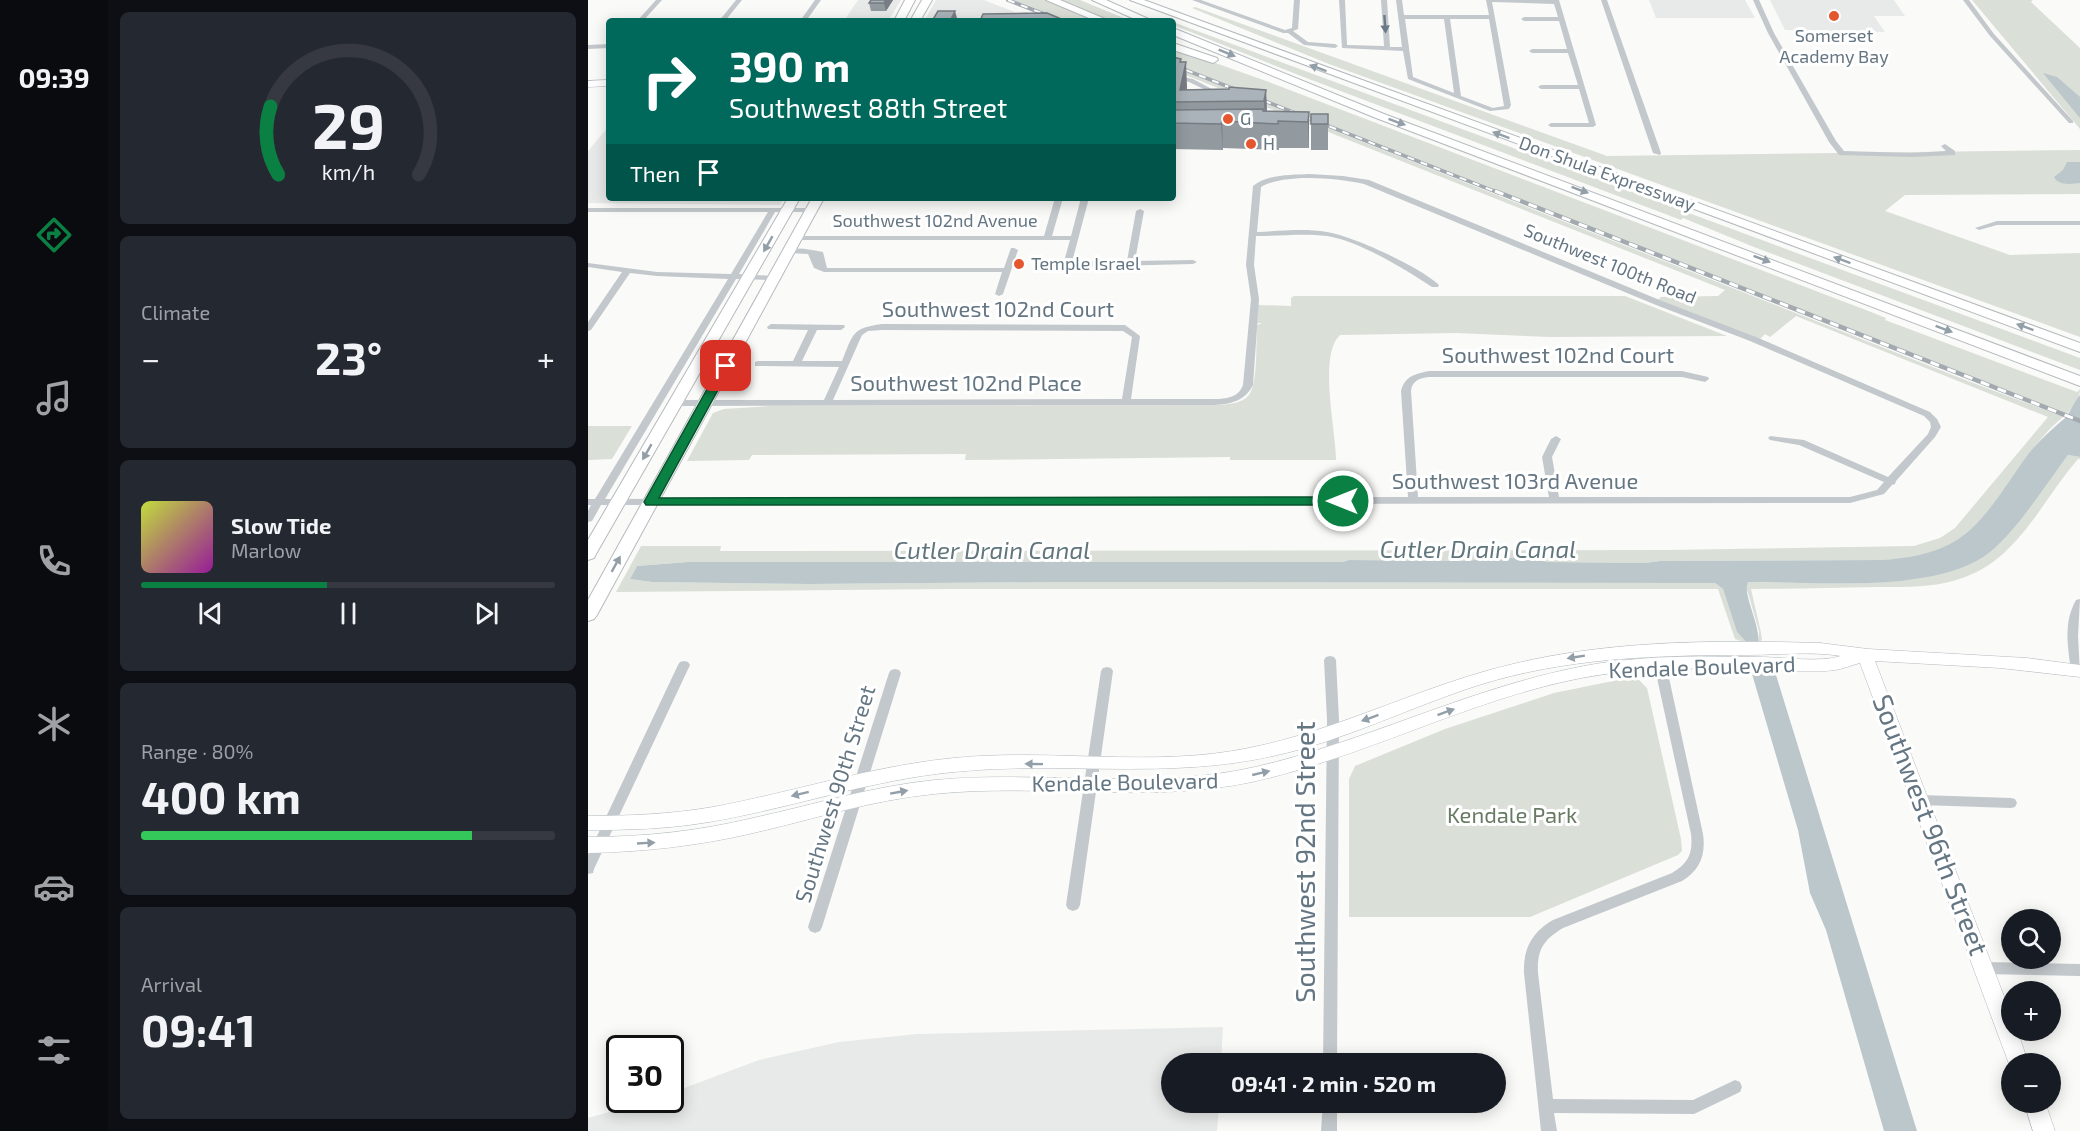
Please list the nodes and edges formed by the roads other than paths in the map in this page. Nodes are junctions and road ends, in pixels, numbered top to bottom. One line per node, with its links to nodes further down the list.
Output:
1 (659, 0): 24 (street)
2 (739, 0): 25 (street)
3 (818, 0): 26 (street)
4 (927, 0): 20 (main road)
5 (1051, 0): 29 (highway)
6 (1097, 0): 30 (highway)
7 (1135, 0): 39 (highway, Don Shula Expressway)
8 (1161, 0): 39 (highway)
9 (1195, 0): 34 (street)
10 (1297, 0): 34 (street)
11 (1342, 0): 40 (street)
12 (1384, 0): 40 (street, one-way to 40)
13 (1399, 0): 21 (street)
14 (1490, 0): 18 (street); 23 (street)
15 (1604, 0): 55 (street)
16 (1756, 0): 54 (street)
17 (1966, 0): 52 (street)
18 (1556, 1): 32 (street)
19 (909, 2): 20 (main road); 27 (main road)
20 (922, 10): 28 (main road)
21 (1401, 17): 22 (street); 41 (street)
22 (1447, 17): 23 (street); 50 (street)
23 (1492, 17): 50 (street)
24 (643, 18)
25 (724, 18)
26 (805, 18)
27 (901, 18)
28 (917, 18)
29 (1097, 18)
30 (1141, 18)
31 (1524, 19): 32 (street)
32 (1561, 19): 43 (street)
33 (1176, 32): 51 (highway, Don Shula Expressway, one-way to 51)
34 (1290, 32): 36 (street)
35 (606, 46): 37 (street)
36 (1335, 46)
37 (588, 47)
38 (1176, 47): 51 (highway)
39 (1263, 48): 87 (highway, Don Shula Expressway, one-way to 39)
40 (1387, 49): 41 (street)
41 (1402, 49): 50 (street)
42 (1532, 51): 43 (street)
43 (1571, 51): 48 (street)
44 (1176, 78): 49 (street)
45 (606, 83): 46 (street)
46 (588, 84)
47 (1541, 87): 48 (street)
48 (1582, 87): 53 (street)
49 (1226, 97)
50 (1458, 98)
51 (1343, 101): 92 (highway, Don Shula Expressway, one-way to 92)
52 (2071, 122)
53 (1551, 125)
54 (1945, 146)
55 (1657, 153)
56 (792, 201): 62 (main road)
57 (816, 201): 63 (main road)
58 (1058, 201): 69 (street)
59 (1084, 201): 70 (street)
60 (588, 210): 61 (street)
61 (772, 210): 62 (street); 78 (street)
62 (788, 210): 63 (street); 79 (main road, one-way to 79)
63 (811, 210): 68 (main road)
64 (1140, 211): 74 (street)
65 (2080, 224): 66 (street)
66 (1979, 228)
67 (1253, 234): 81 (street); 95 (street, Southwest 102nd Place); 97 (street, Southwest 100th Road)
68 (796, 238): 69 (street, Southwest 102nd Avenue); 72 (main road)
69 (1047, 238): 70 (street, Southwest 102nd Avenue)
70 (1074, 238): 74 (street)
71 (1014, 250): 76 (street)
72 (789, 251): 76 (street); 80 (main road)
73 (1193, 262): 74 (street)
74 (1130, 264)
75 (588, 265): 77 (street)
76 (1007, 270): 82 (street)
77 (627, 271): 78 (street); 86 (street)
78 (733, 277): 79 (street); 103 (street)
79 (748, 277): 80 (street); 96 (main road)
80 (774, 278): 93 (main road)
81 (1435, 285)
82 (999, 294)
83 (771, 327): 84 (street)
84 (814, 327): 85 (street); 89 (street)
85 (841, 327)
86 (588, 328)
87 (2080, 348)
88 (758, 364): 89 (street)
89 (796, 364): 90 (street)
90 (844, 364): 94 (street); 95 (street, Southwest 102nd Court)
91 (1705, 379): 101 (street, Southwest 102nd Court)
92 (2080, 381)
93 (705, 402): 94 (street, Southwest 102nd Place); 96 (street, Southwest 102nd Place); 105 (main road)
94 (828, 402): 95 (street, Southwest 102nd Place)
95 (1126, 402)
96 (676, 403): 104 (main road, one-way to 104)
97 (1934, 421): 100 (street, Southwest 103rd Avenue)
98 (1773, 438): 100 (street)
99 (1557, 440): 102 (street)
100 (1892, 482): 102 (street, Southwest 103rd Avenue)
101 (1413, 501): 102 (street, Southwest 103rd Avenue); 105 (street, Southwest 103rd Avenue)
102 (1555, 501)
103 (593, 502): 104 (street, Southwest 103rd Avenue); 106 (street)
104 (618, 502): 105 (street, Southwest 103rd Avenue); 107 (main road)
105 (651, 502): 109 (main road, one-way to 105)
106 (588, 519)
107 (588, 554)
108 (2080, 603): 115 (street)
109 (588, 615)
110 (1865, 655): 111 (street, Kendale Boulevard); 115 (street, Kendale Boulevard); 122 (street, Southwest 96th Street)
111 (1658, 656): 117 (street, Kendale Boulevard, one-way to 117); 118 (street, Kendale Boulevard, one-way to 111); 136 (street)
112 (1330, 660): 117 (street, Southwest 92nd Street)
113 (684, 665): 126 (street)
114 (1107, 671): 119 (street)
115 (2079, 671)
116 (894, 673): 120 (street, Southwest 90th Street)
117 (1333, 731): 118 (street, Southwest 92nd Street); 119 (street, Kendale Boulevard)
118 (1333, 752): 121 (street, Kendale Boulevard, one-way to 118); 133 (street, Southwest 92nd Street)
119 (1094, 765): 120 (street, Kendale Boulevard, one-way to 120); 121 (street)
120 (861, 779): 123 (street, Southwest 90th Street); 126 (street, Kendale Boulevard, one-way to 126)
121 (1091, 784): 123 (street, Kendale Boulevard, one-way to 121); 129 (street)
122 (1921, 800): 124 (street); 131 (street, Southwest 96th Street)
123 (854, 801): 127 (street, Kendale Boulevard, one-way to 123); 130 (street, Southwest 90th Street)
124 (2011, 803)
125 (588, 823): 126 (street, Kendale Boulevard)
126 (609, 823): 127 (street)
127 (593, 845): 128 (street)
128 (588, 868)
129 (1073, 904)
130 (815, 927)
131 (1984, 968): 132 (street); 134 (street, Southwest 96th Street)
132 (2080, 969)
133 (1330, 1053)
134 (2015, 1053)
135 (1735, 1087): 136 (street)
136 (1547, 1106): 140 (street)
137 (1330, 1113): 139 (street)
138 (2038, 1113): 141 (street)
139 (1329, 1131)
140 (1549, 1131)
141 (2044, 1131)

